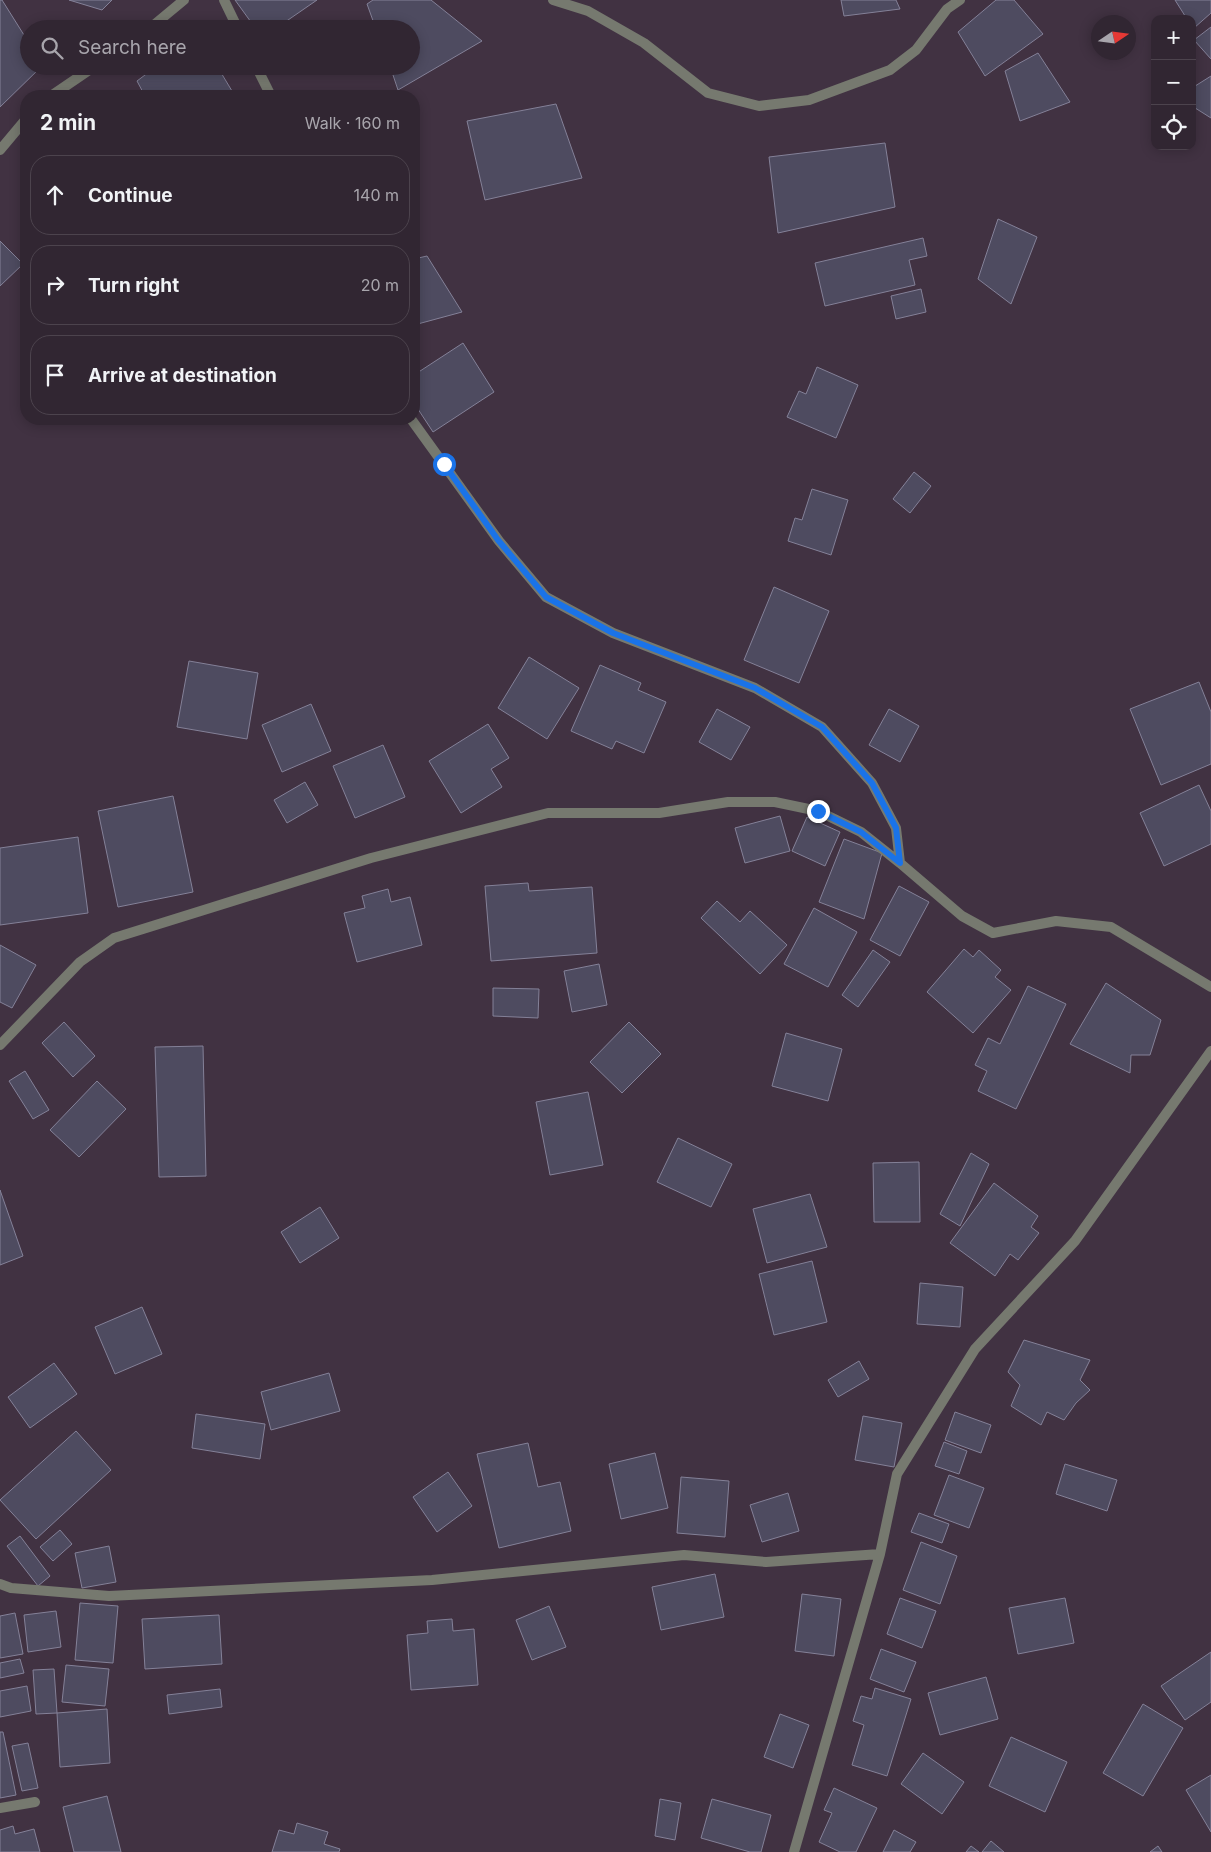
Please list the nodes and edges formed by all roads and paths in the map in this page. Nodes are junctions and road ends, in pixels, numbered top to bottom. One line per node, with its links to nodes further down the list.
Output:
1 (184, 0): 5 (street)
2 (224, 0): 6 (street)
3 (553, 0): 4 (street)
4 (960, 0)
5 (160, 20)
6 (234, 20)
7 (82, 75): 9 (street)
8 (260, 75): 10 (street)
9 (60, 90)
10 (268, 90)
11 (20, 126): 12 (street)
12 (0, 150)
13 (415, 425): 14 (street)
14 (900, 863): 15 (street); 16 (street)
15 (1211, 987)
16 (0, 1045)
17 (1211, 1050): 18 (street)
18 (880, 1554): 19 (street); 22 (street)
19 (0, 1584)
20 (35, 1802): 21 (street)
21 (0, 1808)
22 (794, 1852)

